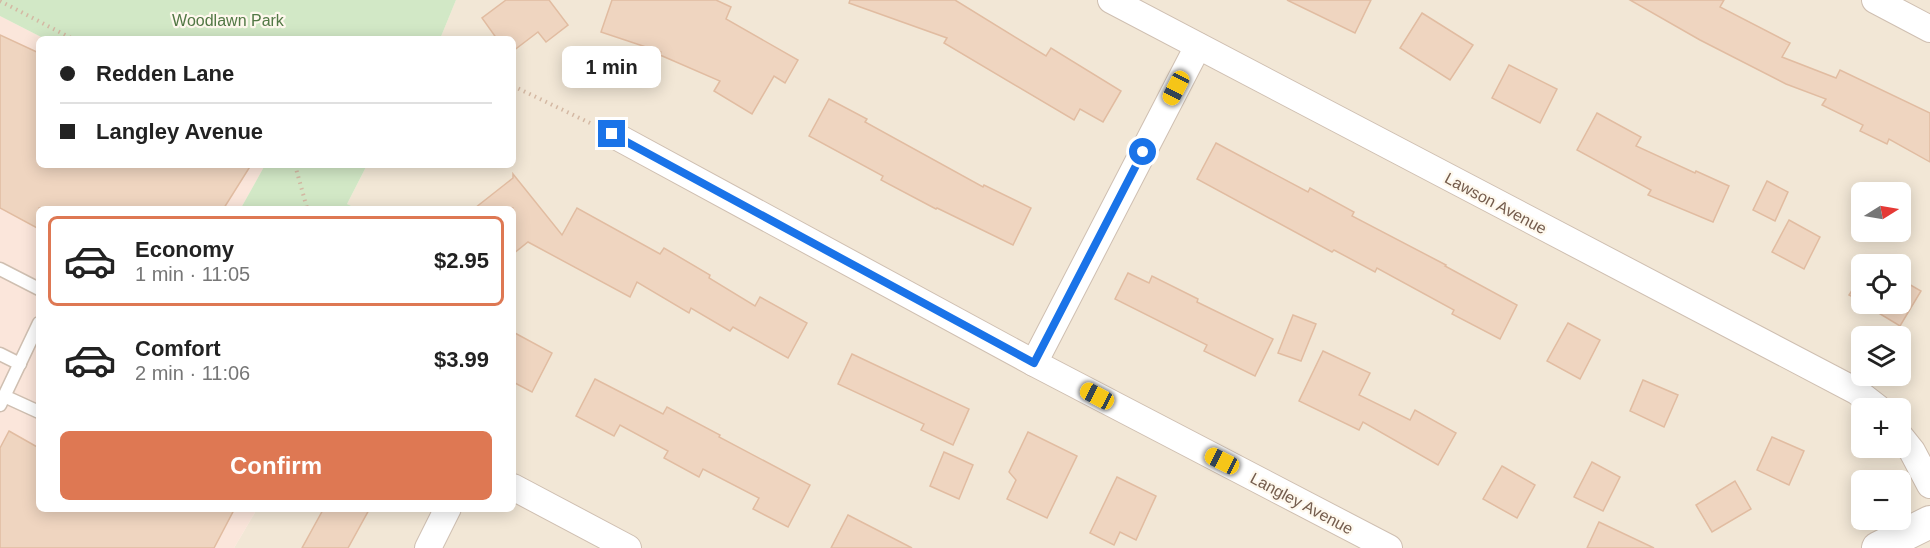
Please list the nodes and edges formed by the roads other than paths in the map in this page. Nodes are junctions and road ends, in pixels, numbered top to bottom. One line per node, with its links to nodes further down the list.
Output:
1 (1111, 0): 4 (street, Lawson Avenue)
2 (1875, 0): 3 (street)
3 (1930, 29)
4 (1198, 46): 10 (street); 12 (street, Lawson Avenue)
5 (612, 134): 10 (street, Langley Avenue)
6 (0, 269): 7 (lane)
7 (36, 287)
8 (36, 329): 11 (lane)
9 (0, 354): 11 (lane)
10 (1034, 363): 22 (street, Langley Avenue)
11 (20, 364): 13 (lane)
12 (1865, 398)
13 (2, 400): 14 (lane)
14 (36, 411)
15 (1911, 450): 16 (street)
16 (1930, 485)
17 (516, 489): 21 (street)
18 (446, 512): 20 (street)
19 (1930, 522): 23 (street)
20 (428, 548)
21 (628, 548)
22 (1389, 548)
23 (1878, 548)

